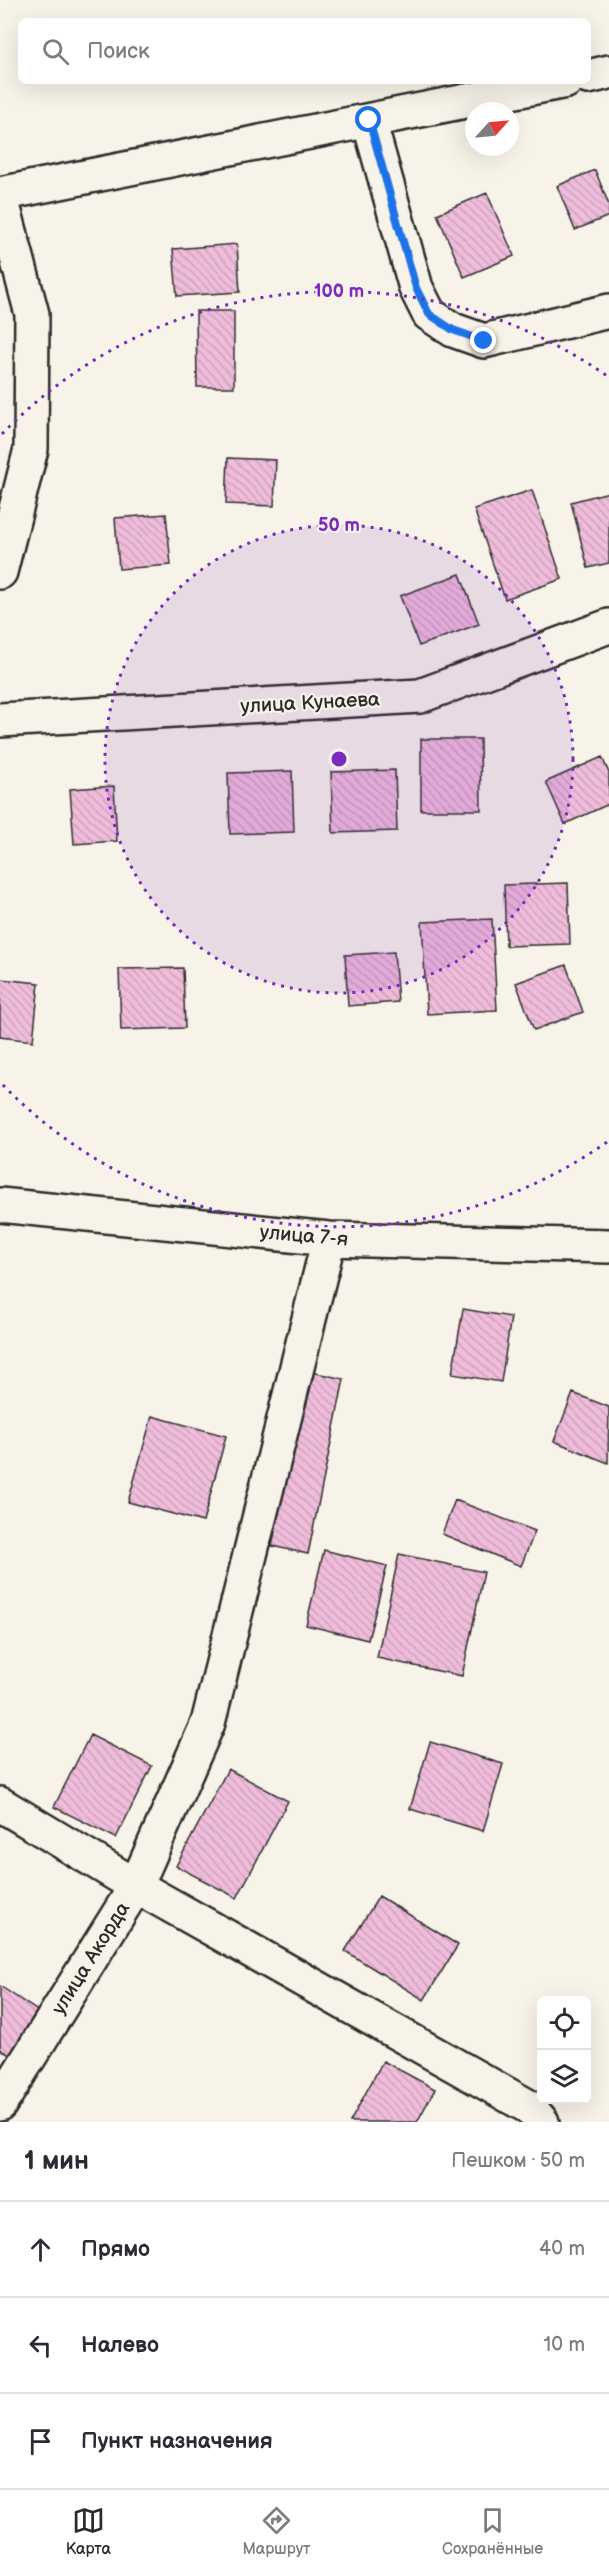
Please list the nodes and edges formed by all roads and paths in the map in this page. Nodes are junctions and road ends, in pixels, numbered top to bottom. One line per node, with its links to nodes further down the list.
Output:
1 (609, 72): 2 (street)
2 (591, 75)
3 (551, 84): 4 (street)
4 (369, 120): 5 (street); 6 (street)
5 (0, 194): 7 (street)
6 (609, 311)
7 (0, 572)
8 (609, 627): 9 (street, улица Кунаева)
9 (0, 720)
10 (0, 1205): 11 (street, улица 7-я)
11 (329, 1239): 12 (street, улица 7-я); 14 (street)
12 (609, 1246)
13 (0, 1804): 14 (street, улица Акорда)
14 (135, 1886): 15 (street, улица Акорда); 16 (street)
15 (0, 2104)
16 (542, 2122)

